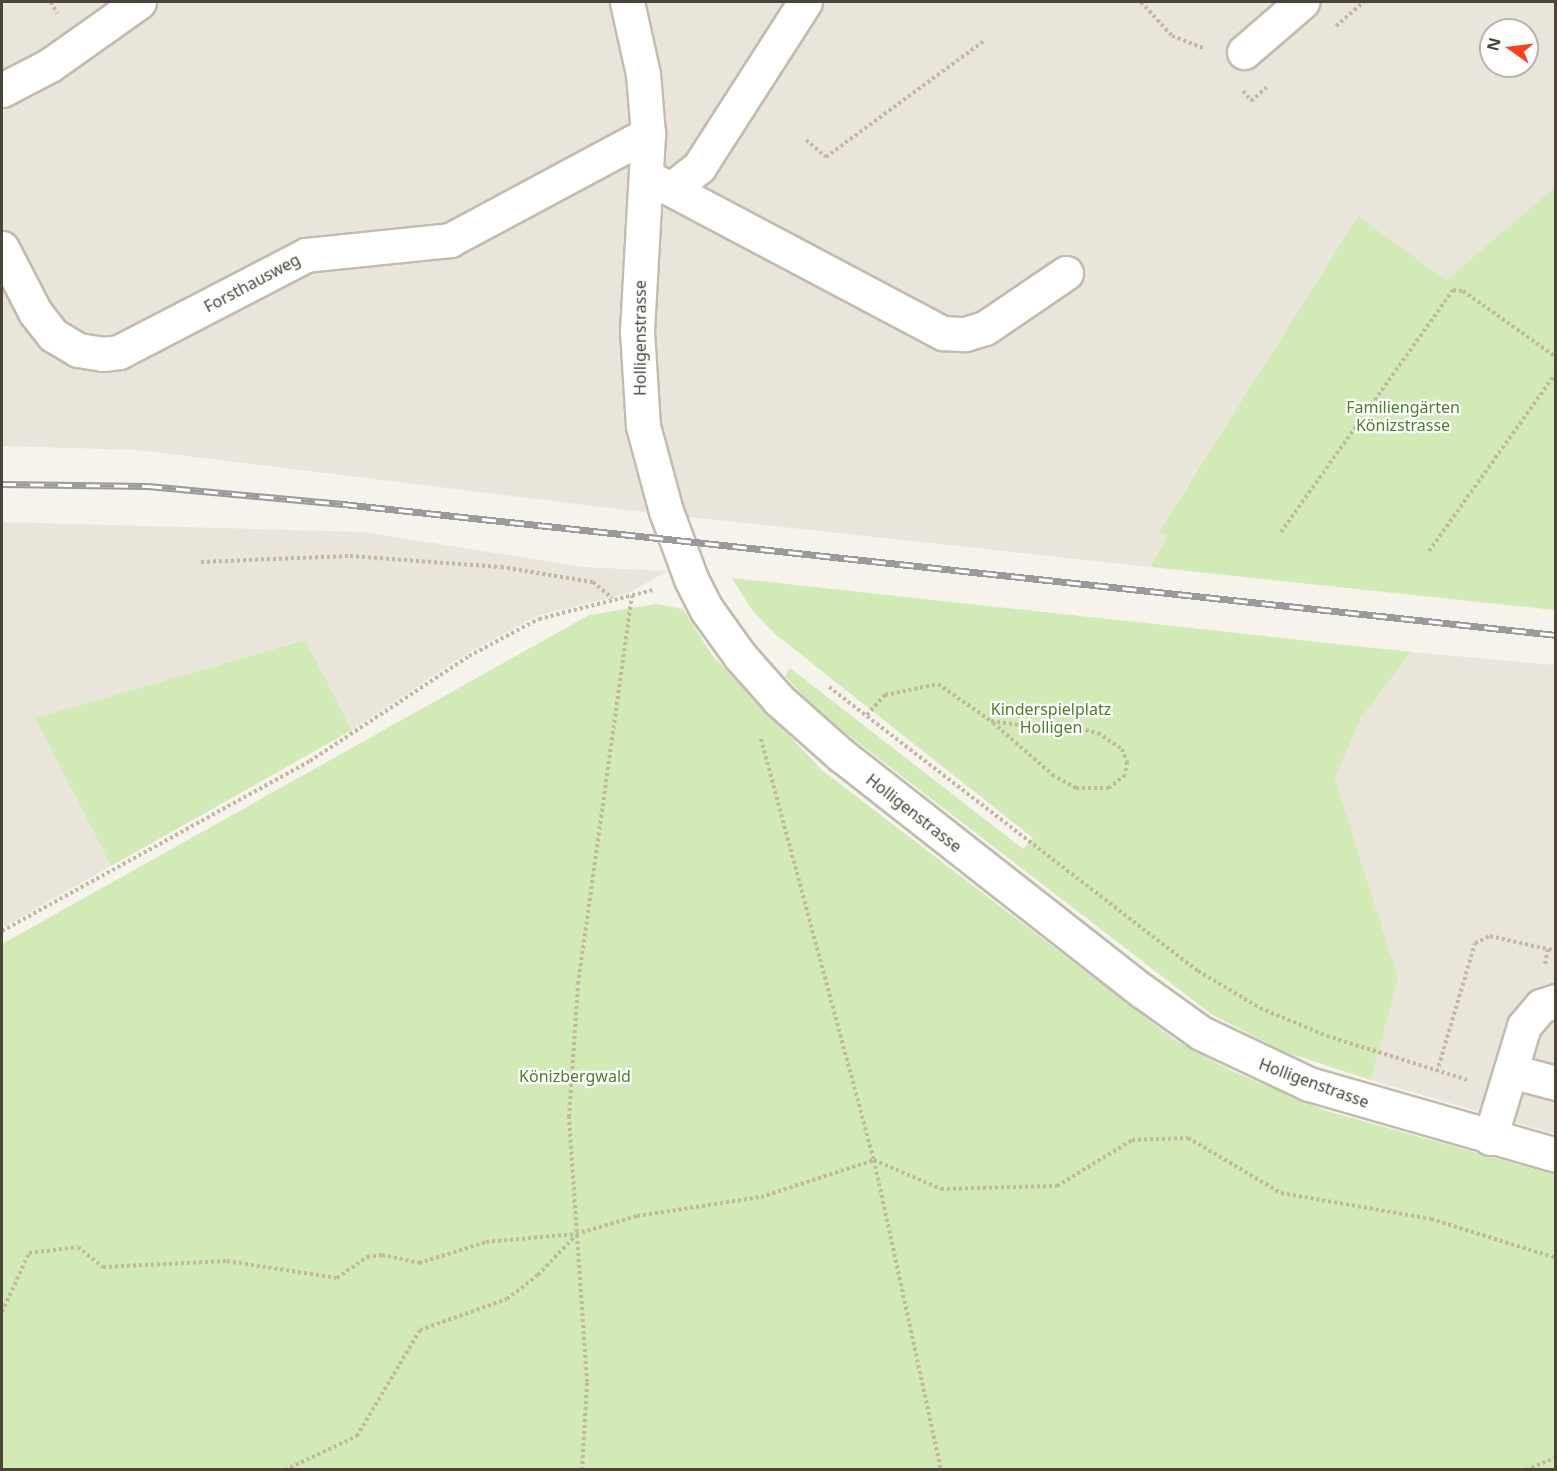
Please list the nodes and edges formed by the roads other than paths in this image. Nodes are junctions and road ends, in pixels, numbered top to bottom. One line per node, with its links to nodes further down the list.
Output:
1 (627, 2): 7 (street, Holligenstrasse)
2 (805, 2): 8 (street)
3 (1302, 2): 5 (street)
4 (127, 11): 6 (street)
5 (1244, 52)
6 (2, 90)
7 (648, 134): 8 (street, Holligenstrasse); 9 (street, Forsthausweg)
8 (659, 183): 10 (street); 14 (street, Holligenstrasse)
9 (2, 248)
10 (1066, 273)
11 (1556, 1001): 12 (street)
12 (1511, 1071): 13 (street); 14 (street)
13 (1556, 1083)
14 (1490, 1138): 15 (street, Holligenstrasse)
15 (1556, 1155)

